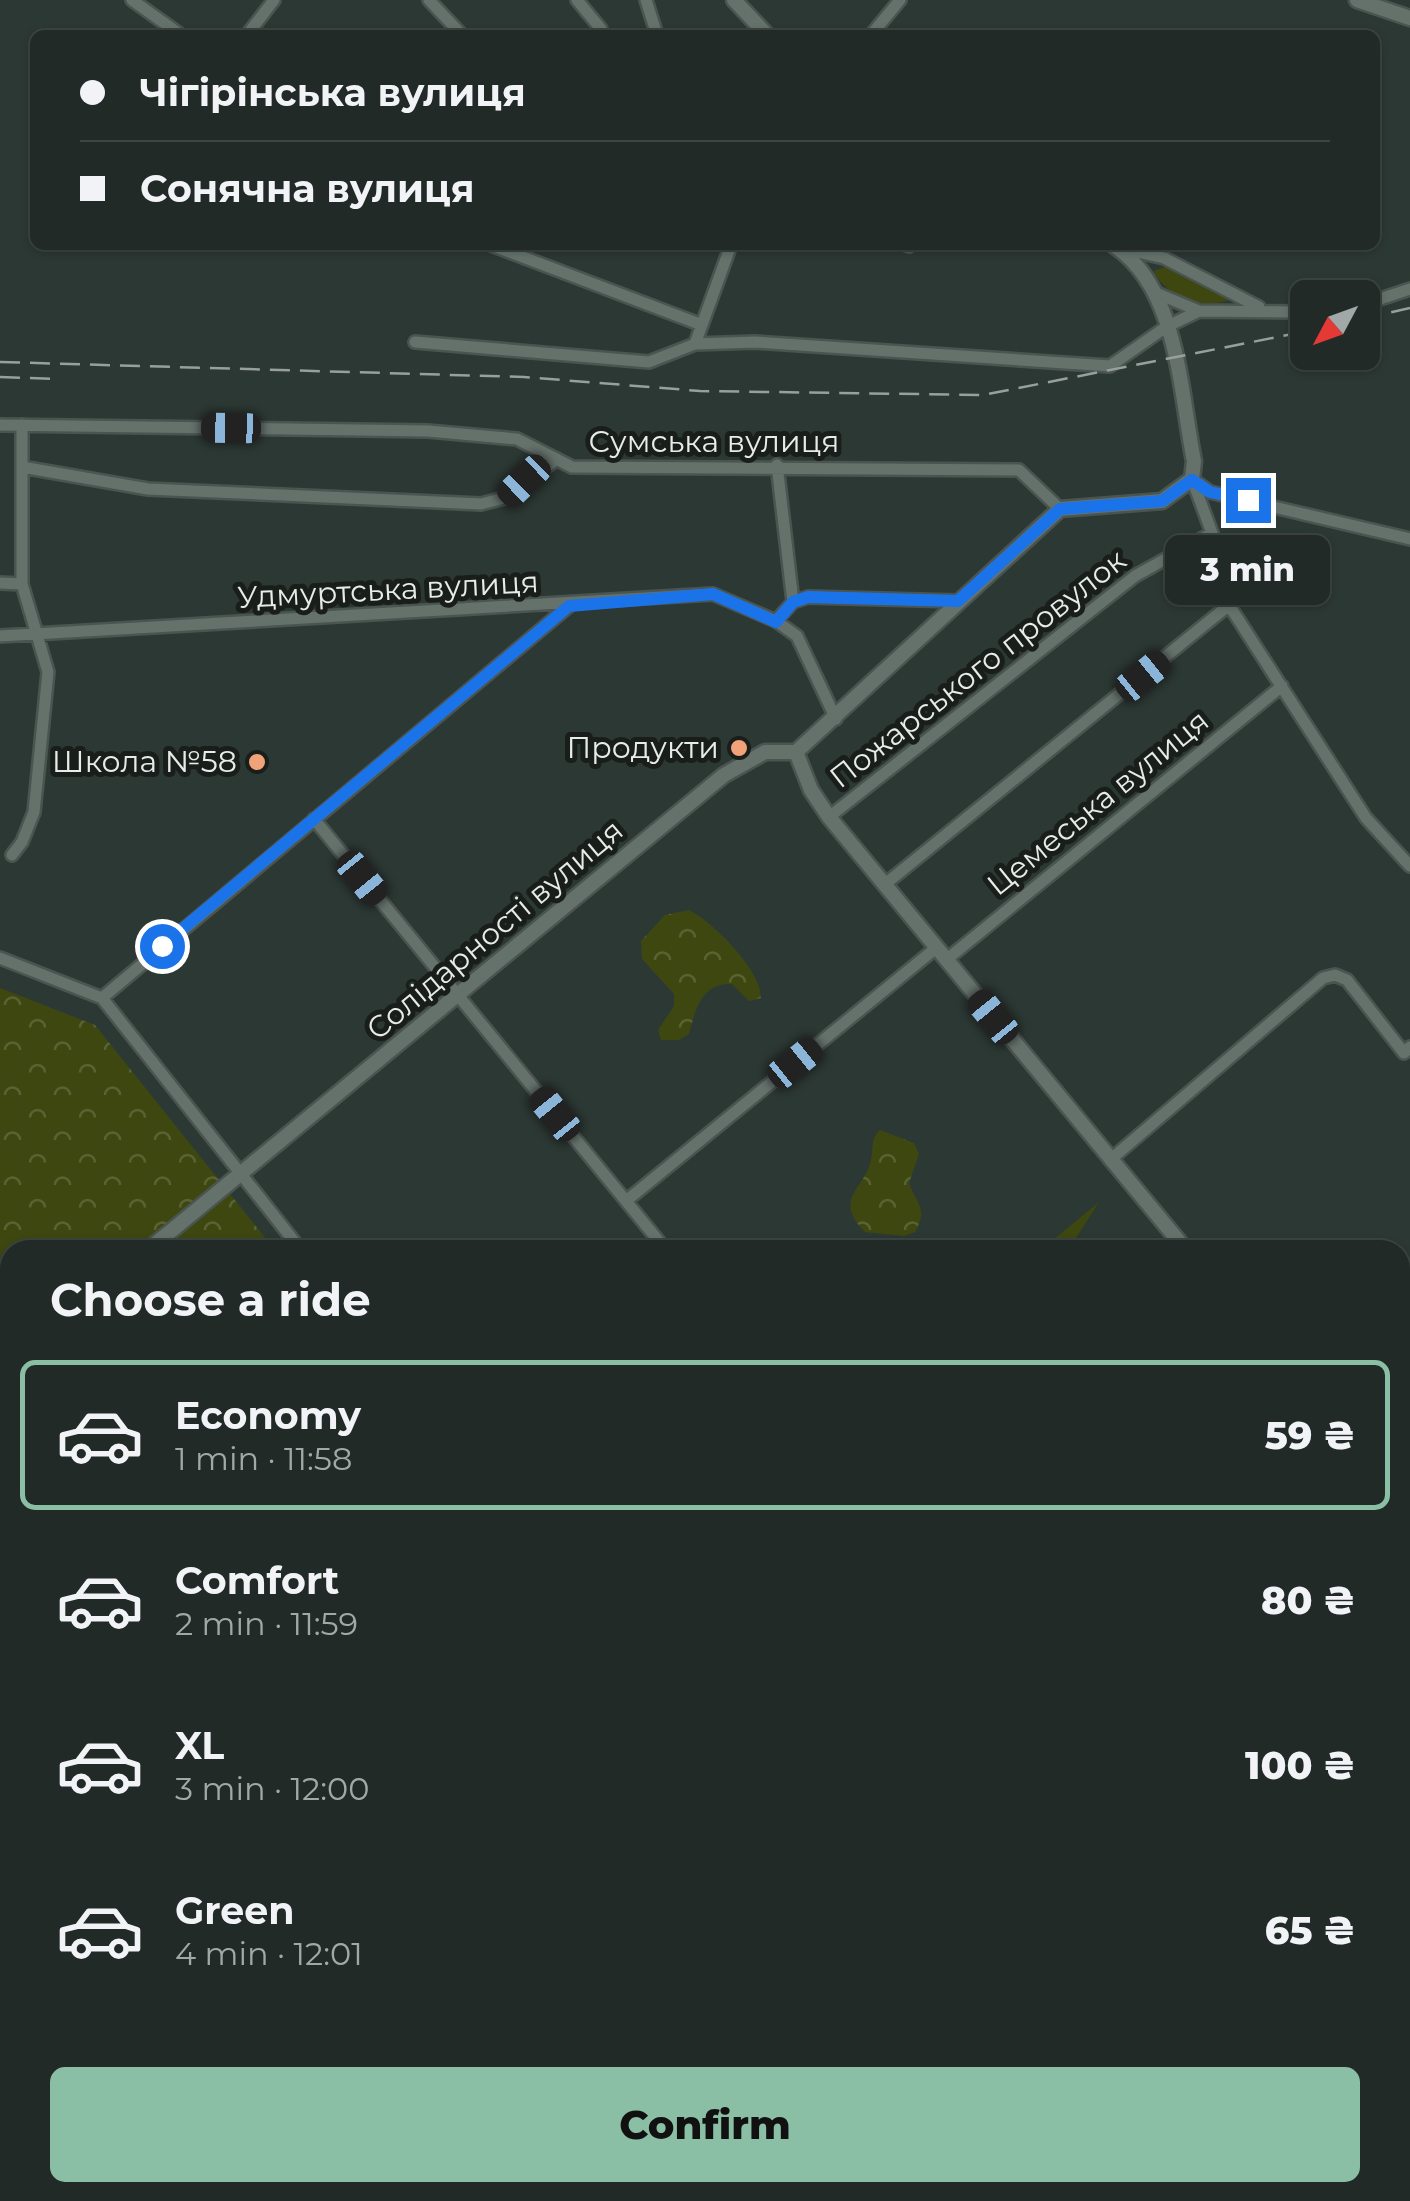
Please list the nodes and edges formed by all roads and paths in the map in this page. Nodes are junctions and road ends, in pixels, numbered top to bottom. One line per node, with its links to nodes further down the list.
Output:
1 (132, 0): 11 (street)
2 (274, 0): 12 (street)
3 (429, 0): 13 (street)
4 (577, 0): 10 (street)
5 (646, 0): 14 (street)
6 (734, 0): 15 (street)
7 (900, 0): 16 (street)
8 (1356, 0): 9 (street)
9 (1410, 18)
10 (601, 29)
11 (175, 30)
12 (251, 30)
13 (457, 30)
14 (655, 30)
15 (763, 30)
16 (875, 30)
17 (504, 250): 27 (street)
18 (729, 250): 27 (street)
19 (1120, 250): 22 (street)
20 (1131, 250): 24 (street)
21 (1410, 289): 23 (street)
22 (1156, 293): 26 (street); 28 (street)
23 (1380, 298)
24 (1260, 308): 25 (street); 26 (street)
25 (1290, 310)
26 (1199, 311): 28 (street)
27 (702, 325): 30 (street)
28 (1166, 327): 30 (street); 36 (street)
29 (414, 342): 30 (street)
30 (695, 344)
31 (0, 425): 32 (street, Сумська вулиця)
32 (22, 425): 33 (street, Сумська вулиця); 35 (street)
33 (556, 459): 34 (street, Сумська вулиця); 35 (street)
34 (777, 465): 37 (street, Сумська вулиця); 43 (street)
35 (22, 467): 41 (street)
36 (1192, 480): 37 (street); 38 (street); 39 (street)
37 (1060, 509): 42 (street, Солідарності вулиця)
38 (1212, 533): 45 (street); 52 (street, Пожарського провулок)
39 (1410, 539)
40 (0, 583): 41 (street)
41 (22, 584): 47 (street)
42 (958, 601): 43 (street); 50 (street, Солідарності вулиця)
43 (793, 602): 46 (street)
44 (569, 606): 46 (street, Удмуртська вулиця); 47 (street, Удмуртська вулиця); 53 (street)
45 (1229, 606): 49 (street); 56 (street)
46 (776, 622): 50 (street, Удмуртська вулиця)
47 (38, 634): 48 (street, Удмуртська вулиця); 54 (street)
48 (0, 636)
49 (1282, 686): 55 (street); 57 (street, Цемеська вулиця)
50 (836, 718): 51 (street, Солідарності вулиця)
51 (796, 752): 52 (street); 59 (street, Солідарності вулиця)
52 (829, 818): 56 (street)
53 (314, 819): 59 (street); 60 (street)
54 (12, 854)
55 (1410, 866)
56 (884, 886): 57 (street)
57 (941, 954): 62 (street); 64 (street, Цемеська вулиця)
58 (0, 958): 60 (street)
59 (459, 997): 63 (street, Солідарності вулиця); 64 (street)
60 (102, 998): 63 (street)
61 (1407, 1050): 62 (street)
62 (1110, 1160): 68 (street)
63 (240, 1175): 65 (street, Солідарності вулиця); 66 (street)
64 (626, 1201): 67 (street)
65 (160, 1240)
66 (293, 1240)
67 (658, 1240)
68 (1178, 1240)

